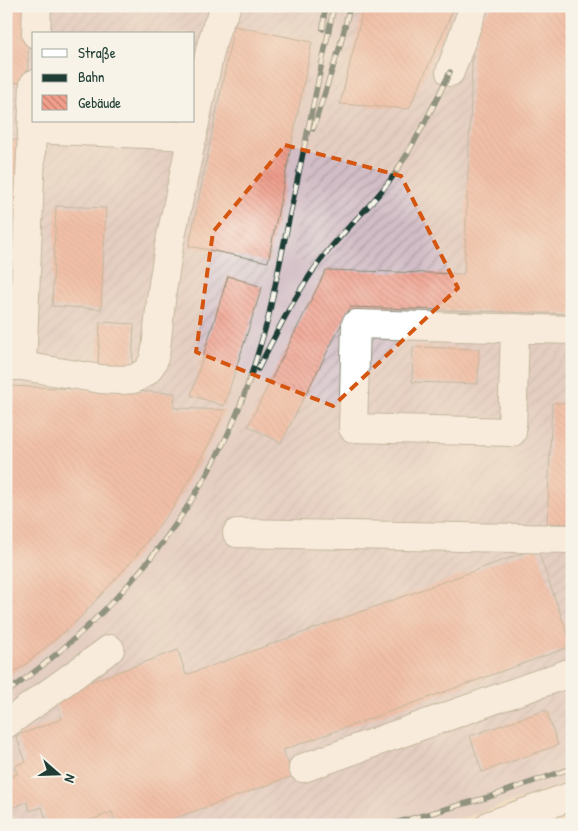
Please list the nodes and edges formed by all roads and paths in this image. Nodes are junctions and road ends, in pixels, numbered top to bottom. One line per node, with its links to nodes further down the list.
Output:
1 (37, 6): 4 (street)
2 (226, 6): 8 (street)
3 (474, 6): 5 (street)
4 (36, 32)
5 (450, 72)
6 (32, 122): 7 (street)
7 (32, 129): 8 (street); 11 (street)
8 (193, 136): 11 (street)
9 (515, 328): 9 (street); 10 (street)
10 (572, 330)
11 (14, 366)
12 (237, 533): 13 (street)
13 (572, 539)
14 (110, 650): 16 (street)
15 (572, 672): 17 (street)
16 (6, 724)
17 (302, 768)
18 (572, 796): 19 (street)
19 (490, 825)

